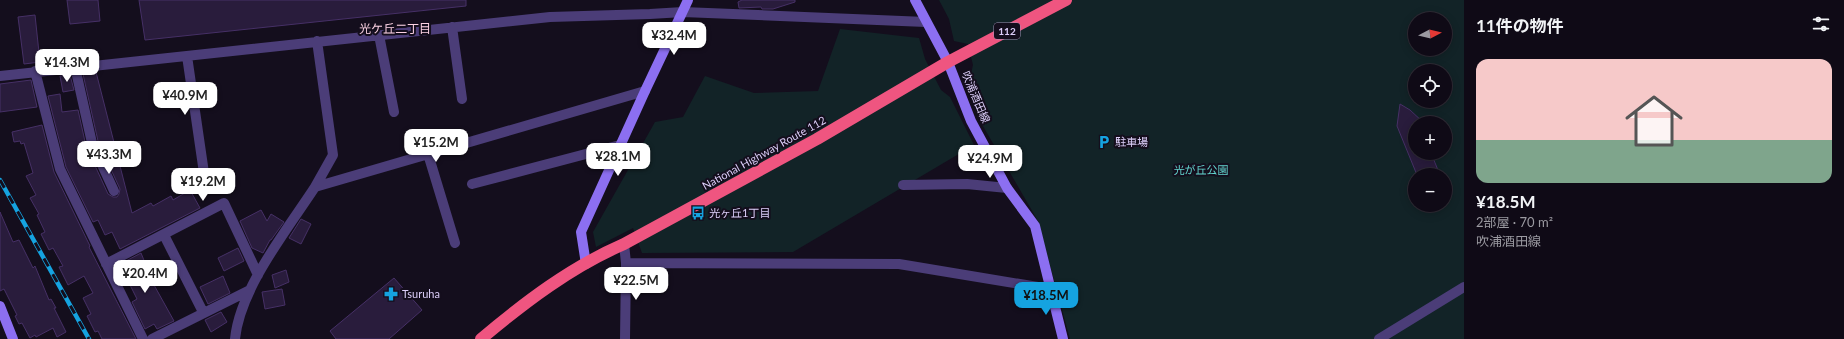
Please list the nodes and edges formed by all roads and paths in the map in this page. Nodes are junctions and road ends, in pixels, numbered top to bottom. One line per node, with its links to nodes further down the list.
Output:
1 (688, 0): 4 (street)
2 (915, 0): 5 (street, 吹浦酒田線)
3 (1066, 0): 10 (highway, National Highway Route 112 / 112)
4 (683, 12): 5 (street); 6 (street); 14 (street)
5 (926, 22): 10 (street, 吹浦酒田線)
6 (452, 27): 7 (street); 15 (street)
7 (379, 35): 8 (street); 16 (street)
8 (317, 41): 9 (street); 22 (street)
9 (187, 56): 11 (street); 19 (street)
10 (948, 62): 23 (street, 吹浦酒田線); 27 (highway, National Highway Route 112 / 112)
11 (75, 67): 12 (street); 24 (street)
12 (36, 71): 13 (street); 29 (street)
13 (0, 76)
14 (645, 90): 17 (street); 18 (street)
15 (462, 99)
16 (394, 112)
17 (620, 145): 20 (street); 30 (street)
18 (428, 154): 22 (street); 26 (street)
19 (204, 173)
20 (472, 184)
21 (902, 185): 23 (street)
22 (315, 187): 31 (street)
23 (1007, 188): 33 (street, 吹浦酒田線)
24 (114, 191)
25 (164, 235): 29 (street); 31 (street); 36 (street)
26 (454, 243)
27 (624, 244): 28 (street); 30 (highway, National Highway Route 112 / 112)
28 (626, 263): 33 (street); 42 (street)
29 (106, 264): 38 (street)
30 (586, 264): 41 (highway, National Highway Route 112 / 112)
31 (258, 275): 34 (street)
32 (1464, 287): 44 (street)
33 (1050, 289): 43 (street, 吹浦酒田線)
34 (250, 290): 36 (street); 40 (street)
35 (0, 306): 37 (street)
36 (203, 312): 39 (street)
37 (13, 339)
38 (143, 339)
39 (152, 339)
40 (235, 339)
41 (482, 339)
42 (624, 339)
43 (1063, 339)
44 (1379, 339)

